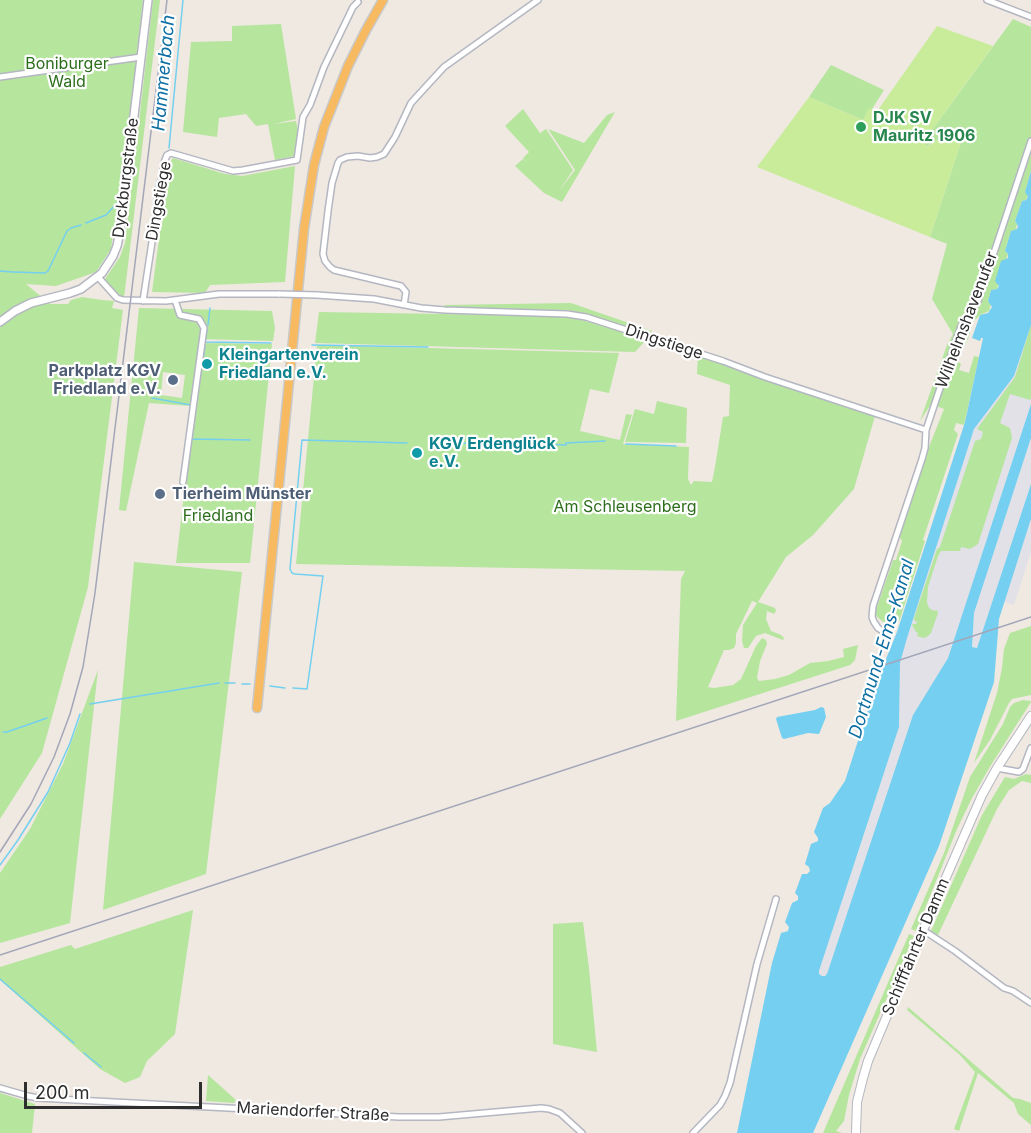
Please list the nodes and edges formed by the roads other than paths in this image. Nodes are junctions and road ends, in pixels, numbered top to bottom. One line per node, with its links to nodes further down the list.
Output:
1 (148, 0): 7 (street, Dyckburgstraße)
2 (383, 0): 18 (highway)
3 (538, 0): 13 (street)
4 (987, 0): 6 (street)
5 (358, 2): 12 (street, Dingstiege)
6 (1031, 17)
7 (141, 57): 8 (street); 10 (street, Dyckburgstraße)
8 (0, 77)
9 (1031, 141): 15 (street, Wilhelmshavenufer)
10 (98, 277): 12 (street, Dingstiege); 14 (street, Dyckburgstraße)
11 (175, 300): 12 (street, Dingstiege); 13 (street, Dingstiege, bridge); 16 (street)
12 (143, 301)
13 (405, 305): 15 (street, Dingstiege)
14 (0, 322)
15 (926, 430): 17 (street)
16 (183, 482)
17 (887, 634)
18 (257, 708)
19 (1031, 716): 21 (main road, Schifffahrter Damm)
20 (1031, 748): 21 (street)
21 (997, 768): 23 (main road, Schifffahrter Damm)
22 (776, 899): 27 (street)
23 (923, 930): 24 (street); 28 (main road, Schifffahrter Damm)
24 (1031, 1003)
25 (0, 1088): 26 (street, Mariendorfer Straße)
26 (582, 1133)
27 (693, 1133)
28 (856, 1133)

